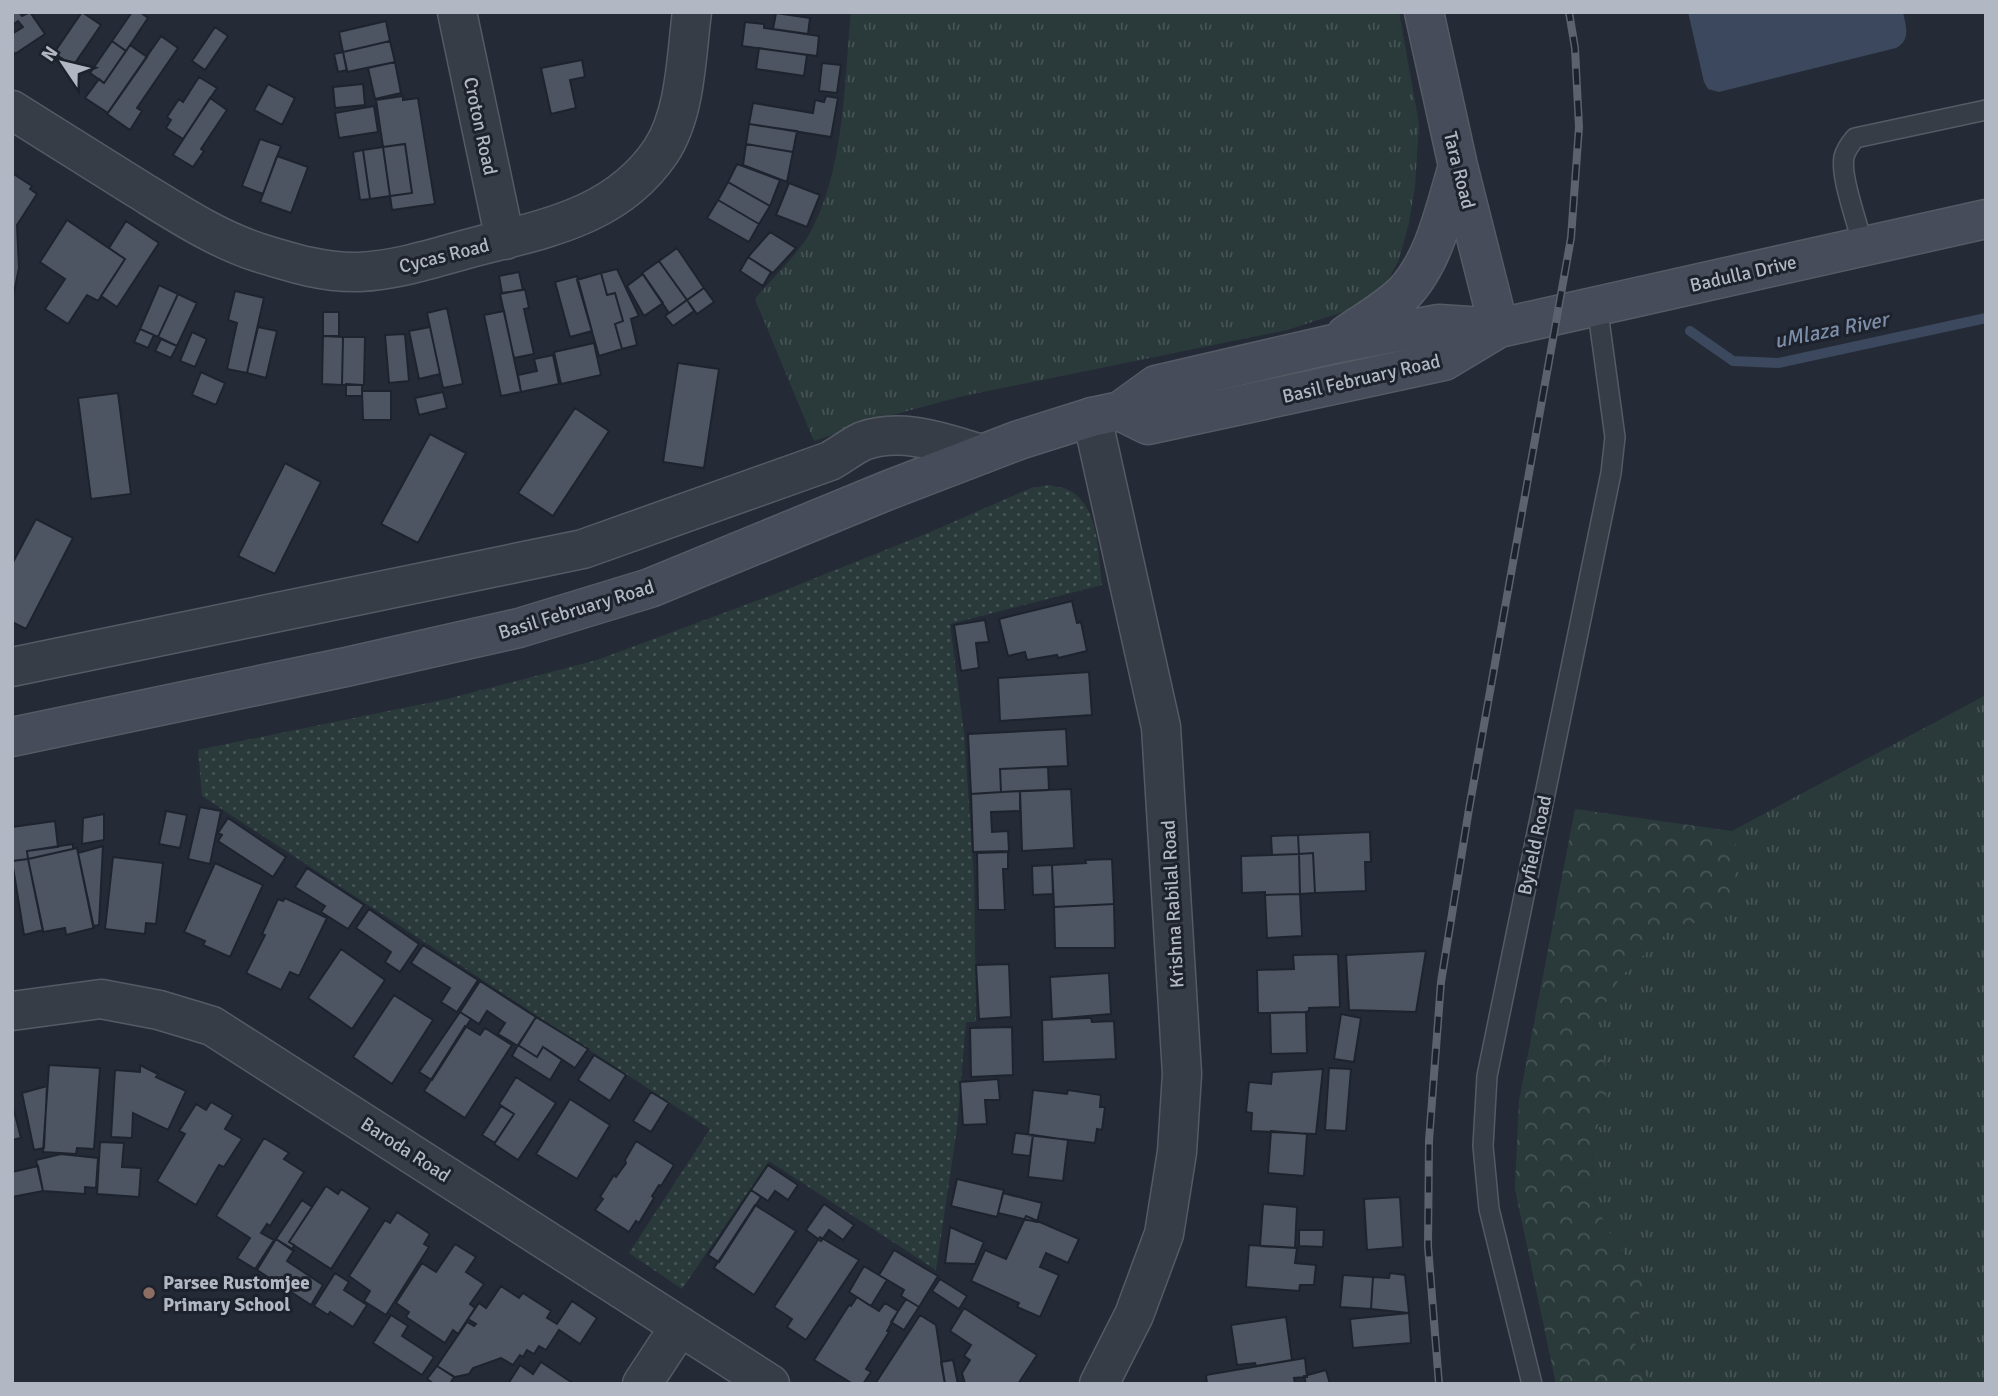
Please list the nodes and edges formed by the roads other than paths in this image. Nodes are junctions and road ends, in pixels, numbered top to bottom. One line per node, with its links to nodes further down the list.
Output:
1 (457, 12): 8 (street, Croton Road)
2 (692, 12): 8 (street, Cycas Road)
3 (1424, 12): 6 (street, Tara Road)
4 (12, 110): 8 (street, Cycas Road)
5 (1986, 110): 9 (lane)
6 (1458, 166): 11 (street, Tara Road); 12 (street)
7 (1986, 219): 9 (street, Badulla Drive)
8 (505, 240)
9 (1863, 246): 10 (street, Badulla Drive)
10 (1597, 305): 11 (street, Badulla Drive); 22 (lane, Byfield Road)
11 (1499, 328): 12 (street, Basil February Road); 13 (street, Basil February Road)
12 (1333, 344): 13 (street, Basil February Road)
13 (1106, 414): 14 (street, Basil February Road); 21 (street, Krishna Rabilal Road)
14 (982, 454): 15 (street); 16 (street, Basil February Road)
15 (12, 667)
16 (12, 737)
17 (12, 1011): 18 (street, Baroda Road)
18 (680, 1326): 19 (street); 20 (street, Baroda Road)
19 (642, 1384)
20 (770, 1384)
21 (1098, 1384)
22 (1532, 1384)

